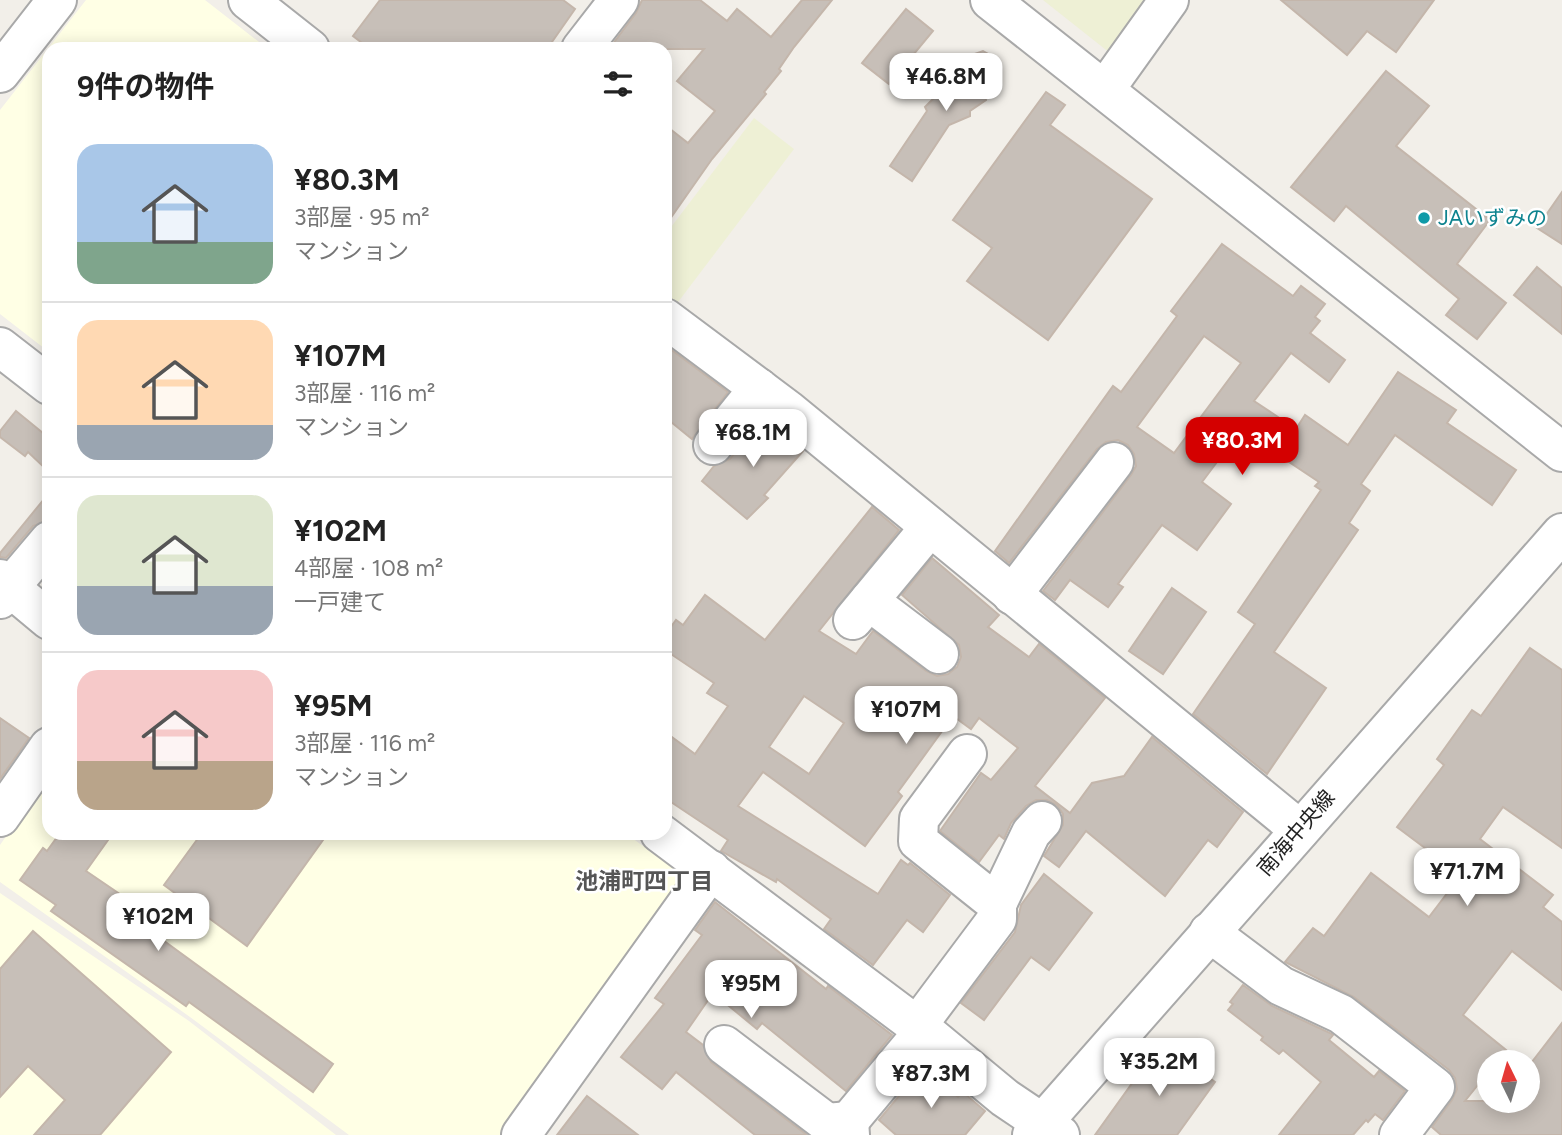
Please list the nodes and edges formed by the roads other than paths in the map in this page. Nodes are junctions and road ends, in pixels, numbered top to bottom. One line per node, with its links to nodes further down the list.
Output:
1 (57, 0): 8 (street)
2 (248, 0): 6 (street)
3 (619, 0): 7 (street)
4 (990, 0): 9 (street)
5 (1169, 0): 9 (street)
6 (301, 42)
7 (586, 42)
8 (0, 74)
9 (1106, 88): 15 (street)
10 (672, 330): 13 (street)
11 (0, 347): 12 (street)
12 (42, 379)
13 (759, 388): 14 (street); 17 (street)
14 (713, 445)
15 (1562, 452)
16 (1114, 462): 21 (street)
17 (930, 527): 21 (street); 23 (street)
18 (1562, 533): 28 (street, 南海中央線)
19 (42, 548): 20 (street)
20 (3, 588): 22 (street)
21 (1012, 595): 28 (street)
22 (42, 615)
23 (939, 654)
24 (967, 754): 31 (street)
25 (42, 757): 26 (street)
26 (0, 817)
27 (1042, 821): 31 (street)
28 (1300, 830): 32 (street, 南海中央線)
29 (670, 840): 30 (street)
30 (711, 870): 33 (street); 37 (street)
31 (996, 904): 33 (street)
32 (1209, 932): 36 (street, 南海中央線); 38 (street)
33 (920, 1028): 35 (street); 36 (street)
34 (724, 1045): 35 (street)
35 (849, 1128)
36 (1045, 1131)
37 (521, 1135)
38 (1399, 1135)

